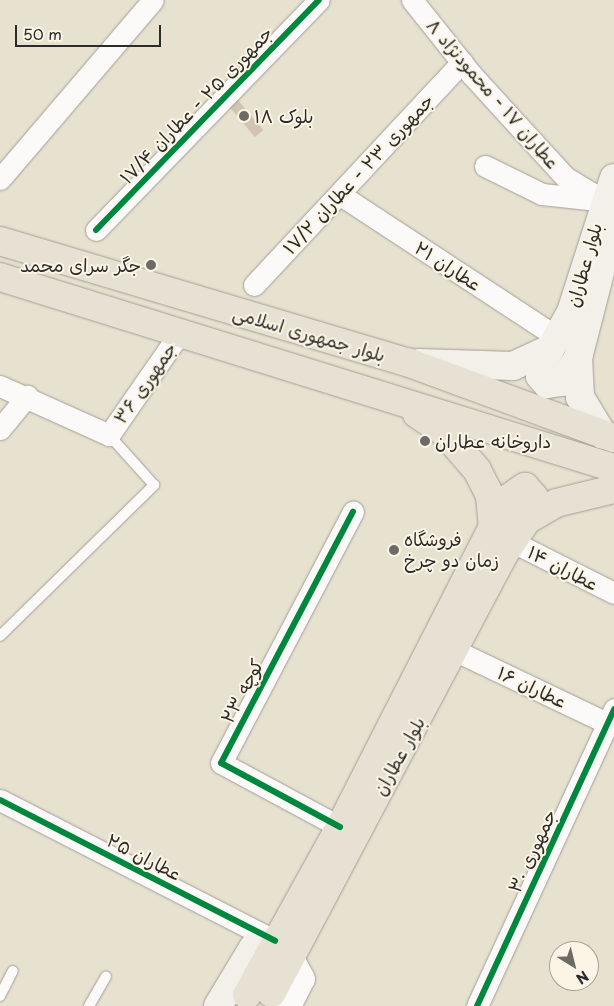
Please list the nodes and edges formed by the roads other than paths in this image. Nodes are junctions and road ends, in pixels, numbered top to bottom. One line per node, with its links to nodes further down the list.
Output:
1 (153, 0): 6 (street)
2 (319, 0): 9 (street, جمهوری ۲۵ - عطاران ۱۷/۴)
3 (412, 0): 4 (street, عطاران ۱۷ - محمودنژاد ۸)
4 (462, 62): 7 (street, جمهوری ۲۳ - عطاران ۱۷/۲); 8 (street, عطاران ۱۷ - محمودنژاد ۸)
5 (485, 166): 8 (street)
6 (0, 179)
7 (339, 194): 12 (street, جمهوری ۲۳ - عطاران ۱۷/۲); 14 (street, عطاران ۲۱)
8 (610, 199): 14 (main road, بلوار عطاران); 15 (main road, بلوار عطاران)
9 (96, 230)
10 (0, 241): 16 (main road, بلوار جمهوری اسلامی)
11 (0, 277): 13 (main road, بلوار جمهوری اسلامی)
12 (254, 285)
13 (181, 332): 19 (main road, بلوار جمهوری اسلامی); 22 (street, جمهوری ۳۶)
14 (553, 344): 15 (main road, بلوار عطاران); 16 (main road)
15 (578, 358): 21 (main road)
16 (407, 362): 21 (main road, بلوار جمهوری اسلامی)
17 (0, 386): 18 (street, جمهوری ۳۶)
18 (27, 396): 20 (street); 22 (street, جمهوری ۳۶)
19 (395, 398): 23 (main road, بلوار جمهوری اسلامی); 27 (main road)
20 (0, 430)
21 (600, 434): 23 (main road)
22 (109, 435): 29 (lane)
23 (577, 456): 24 (main road, بلوار جمهوری اسلامی)
24 (614, 468)
25 (614, 489): 27 (main road)
26 (353, 512): 33 (street, کوچه ۲۳)
27 (511, 532): 28 (street, عطاران ۱۴); 30 (main road, بلوار عطاران); 33 (main road, بلوار عطاران)
28 (614, 593)
29 (0, 636)
30 (456, 652): 31 (street, عطاران ۱۶); 34 (main road, بلوار عطاران)
31 (611, 716): 41 (street, جمهوری ۳۰)
32 (0, 800): 34 (street, عطاران ۲۵)
33 (340, 827): 34 (main road, بلوار عطاران)
34 (282, 949): 38 (main road, بلوار عطاران); 40 (main road)
35 (13, 972): 37 (lane)
36 (106, 977): 39 (lane)
37 (0, 996)
38 (269, 998)
39 (89, 1006)
40 (218, 1006)
41 (477, 1006)

